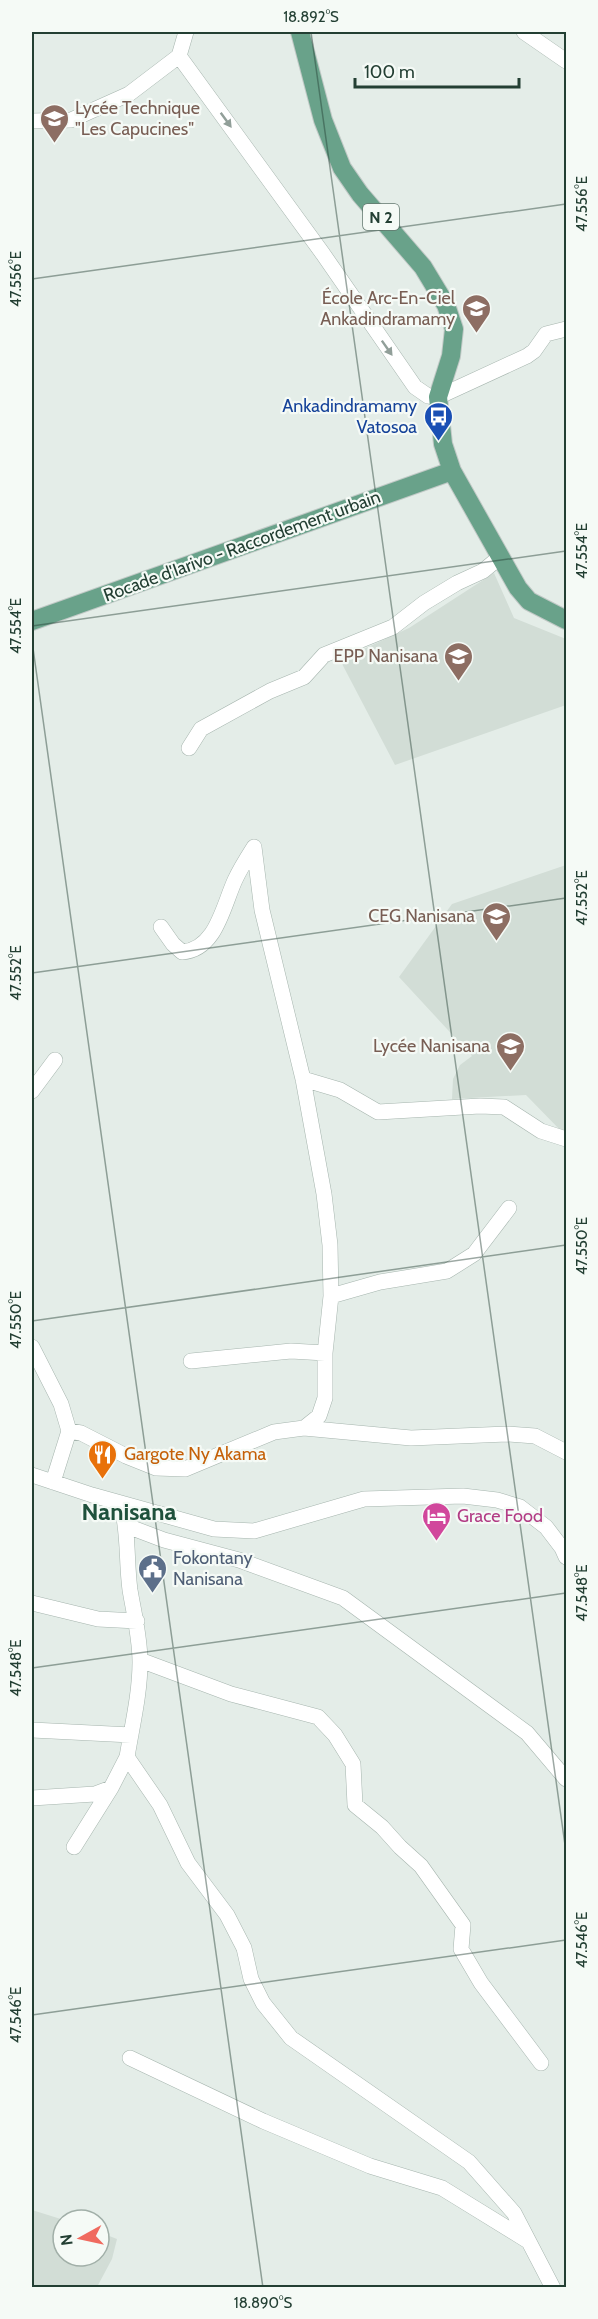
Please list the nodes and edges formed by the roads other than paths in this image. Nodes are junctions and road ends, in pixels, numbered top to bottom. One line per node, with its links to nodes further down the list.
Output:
1 (186, 32): 4 (street)
2 (300, 32): 8 (main road, N 2)
3 (524, 32): 5 (street)
4 (179, 56): 6 (street); 8 (street, one-way to 8)
5 (567, 61)
6 (32, 121)
7 (567, 329): 8 (street)
8 (438, 398): 9 (main road, N 2)
9 (452, 471): 10 (main road, N 2); 12 (main road, Rocade d'Iarivo - Raccordement urbain)
10 (500, 557): 11 (main road, N 2); 13 (street)
11 (567, 620)
12 (32, 621)
13 (189, 748)
14 (161, 927): 16 (street)
15 (55, 1060): 17 (street)
16 (303, 1079): 18 (street); 20 (street)
17 (32, 1091)
18 (567, 1139)
19 (509, 1208): 20 (street)
20 (331, 1296): 22 (street)
21 (32, 1347): 25 (street)
22 (325, 1353): 23 (street); 24 (street)
23 (191, 1361)
24 (304, 1428): 25 (street); 26 (street)
25 (69, 1431): 28 (street)
26 (567, 1452)
27 (32, 1475): 28 (street)
28 (53, 1482): 29 (street)
29 (121, 1503): 30 (street); 31 (street)
30 (127, 1526): 33 (street); 38 (street)
31 (567, 1557)
32 (32, 1603): 33 (street)
33 (137, 1621): 34 (street)
34 (140, 1660): 36 (street); 43 (street)
35 (32, 1730): 36 (street)
36 (130, 1735): 37 (street)
37 (127, 1757): 39 (street); 44 (street)
38 (567, 1779)
39 (111, 1788): 40 (street); 41 (street)
40 (32, 1798)
41 (74, 1847)
42 (130, 2058): 44 (street)
43 (541, 2063)
44 (530, 2242): 45 (street)
45 (553, 2288)

